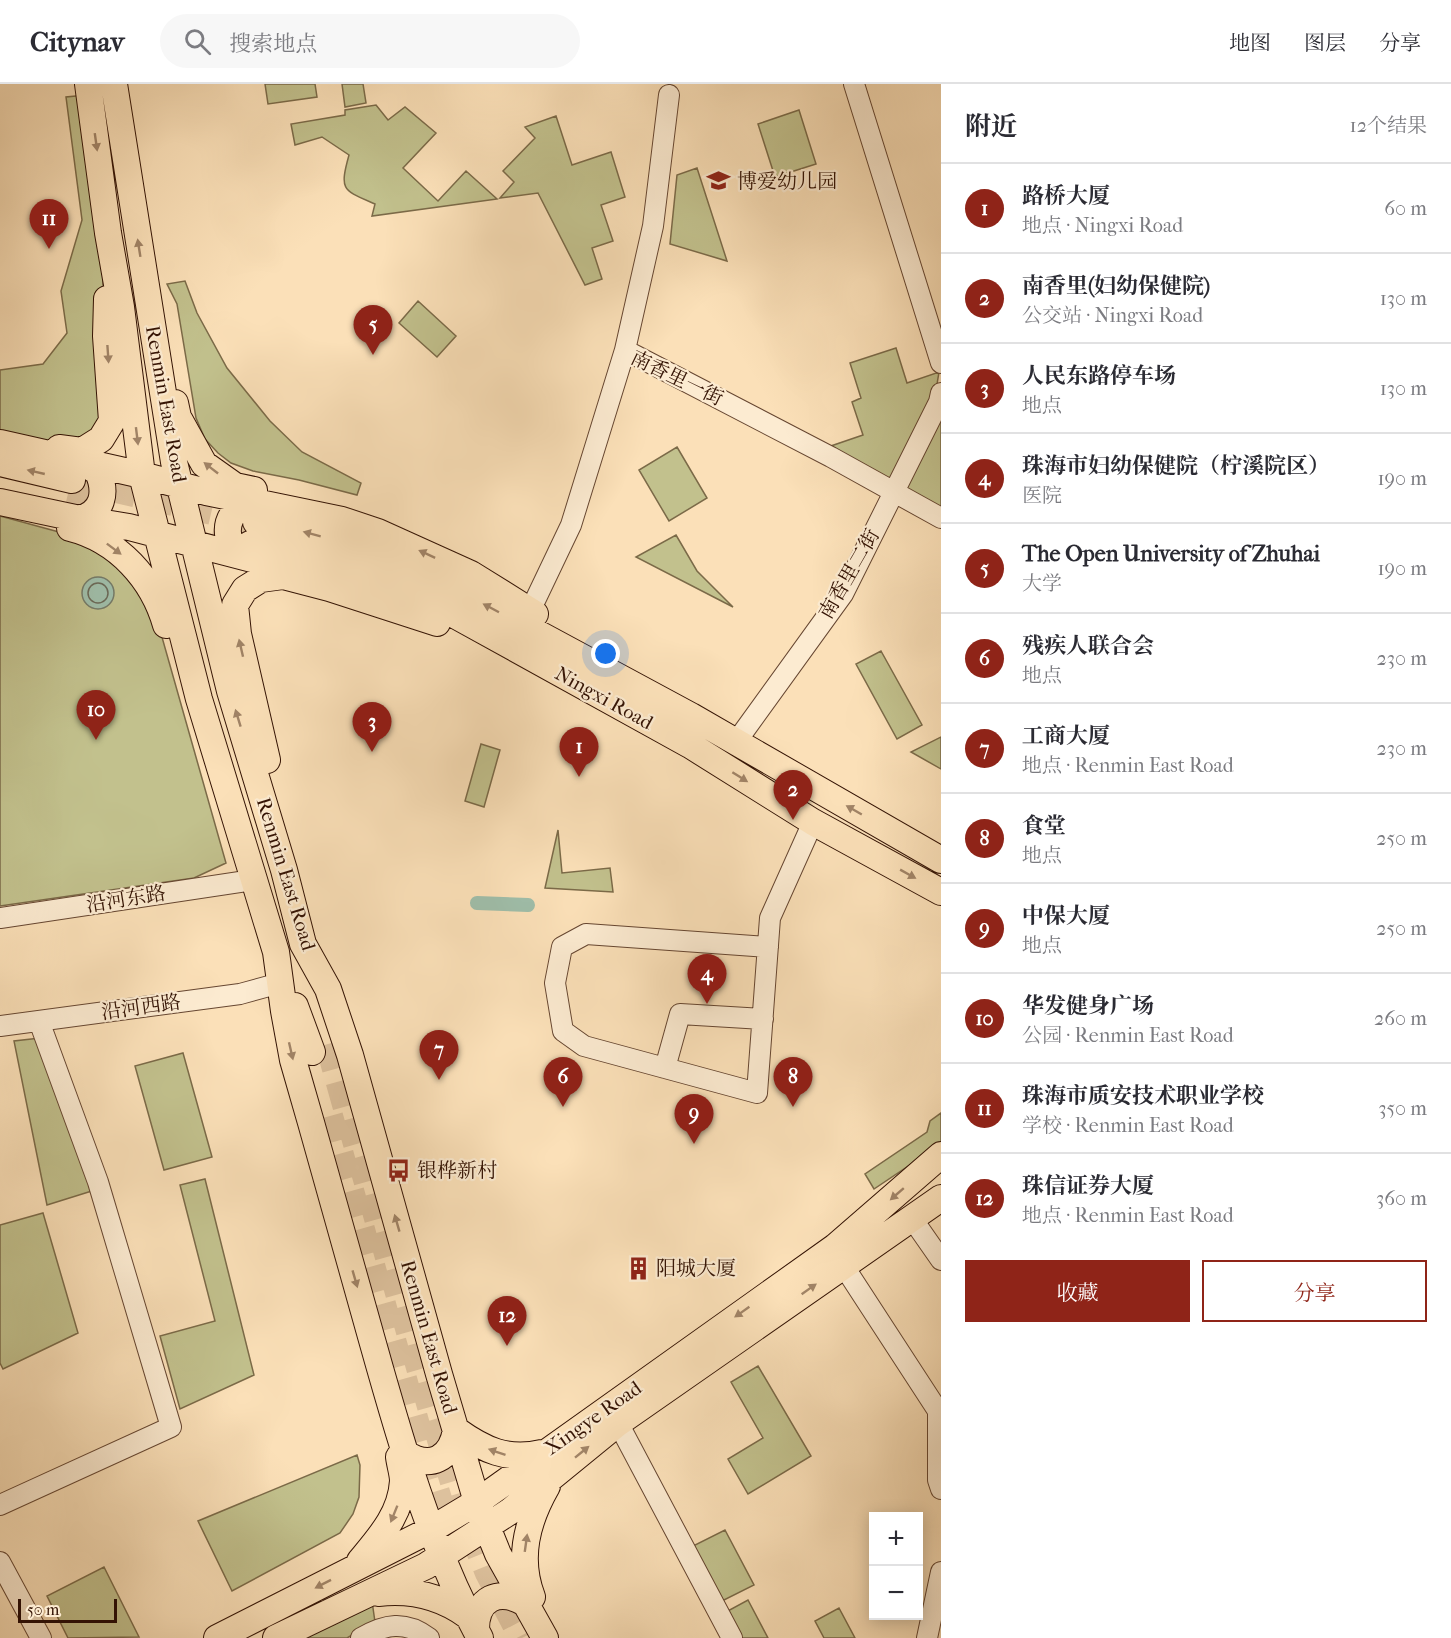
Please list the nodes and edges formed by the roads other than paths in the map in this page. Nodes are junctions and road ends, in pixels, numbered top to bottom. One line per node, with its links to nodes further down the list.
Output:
1 (88, 84): 5 (main road, Renmin East Road, one-way to 5)
2 (114, 84): 6 (main road, Renmin East Road, one-way to 2)
3 (854, 84): 9 (street)
4 (669, 95): 8 (street)
5 (108, 233): 7 (main road, Renmin East Road); 11 (main road, one-way to 11)
6 (148, 306): 7 (main road); 15 (main road, Renmin East Road); 22 (main road, one-way to 6)
7 (121, 307): 14 (main road, Renmin East Road, one-way to 14)
8 (626, 350): 18 (street, 南香里一街); 26 (street, 南香里一街)
9 (941, 363)
10 (941, 393): 18 (street, 南香里二街)
11 (0, 436)
12 (0, 443): 17 (main road)
13 (0, 463): 17 (main road, one-way to 13)
14 (142, 475): 15 (main road); 17 (main road); 24 (main road, Renmin East Road)
15 (180, 486): 23 (main road); 25 (main road, Renmin East Road)
16 (0, 487): 17 (main road)
17 (74, 491): 19 (main road); 24 (main road)
18 (894, 492): 21 (street, 南香里一街); 31 (street, 南香里二街)
19 (0, 502)
20 (0, 512): 36 (main road, one-way to 36)
21 (941, 518)
22 (342, 520): 23 (main road); 26 (main road, one-way to 22)
23 (252, 531): 25 (main road); 27 (main road); 30 (main road, Ningxi Road, one-way to 23); 32 (main road, Ningxi Road)
24 (157, 534): 25 (main road); 29 (main road, Renmin East Road)
25 (194, 543): 28 (main road, Renmin East Road)
26 (530, 611): 30 (main road)
27 (437, 623): 32 (main road); 35 (main road, one-way to 27)
28 (230, 691): 29 (main road); 35 (main road, Renmin East Road, one-way to 28)
29 (199, 699): 36 (main road, Renmin East Road)
30 (691, 716): 31 (main road, Ningxi Road)
31 (736, 742): 34 (main road, Ningxi Road, one-way to 31)
32 (690, 746): 33 (main road, Ningxi Road, one-way to 33)
33 (813, 822): 37 (main road, Ningxi Road, one-way to 37); 40 (street)
34 (941, 860)
35 (284, 870): 39 (main road, Renmin East Road)
36 (252, 876): 38 (street, 沿河东路); 41 (main road, Renmin East Road)
37 (941, 892)
38 (0, 918)
39 (303, 944): 41 (main road); 54 (main road, Renmin East Road, one-way to 39)
40 (768, 947): 43 (street); 46 (street)
41 (276, 952): 42 (main road, Renmin East Road)
42 (280, 983): 44 (street, 沿河西路); 52 (main road, Renmin East Road, one-way to 52)
43 (763, 1019): 46 (street); 46 (street)
44 (39, 1021): 45 (street, 沿河西路); 60 (street)
45 (0, 1026)
46 (665, 1068)
47 (941, 1155): 56 (main road, Xingye Road, one-way to 56)
48 (941, 1198): 49 (main road, Xingye Road)
49 (912, 1217): 50 (street); 51 (main road, Xingye Road)
50 (941, 1260)
51 (843, 1266): 53 (main road, Xingye Road, one-way to 51); 58 (street)
52 (382, 1375): 55 (main road, Renmin East Road); 65 (main road, one-way to 65)
53 (618, 1423): 57 (main road, Xingye Road, one-way to 53); 77 (street)
54 (456, 1430): 55 (main road); 56 (main road, one-way to 54); 59 (main road, Renmin East Road)
55 (405, 1453): 62 (main road, Renmin East Road)
56 (543, 1453): 59 (main road, Xingye Road)
57 (552, 1477): 61 (main road, Xingye Road); 76 (main road, one-way to 57)
58 (941, 1489)
59 (477, 1502): 61 (main road, Renmin East Road); 62 (main road, Xingye Road)
60 (0, 1504)
61 (486, 1527): 63 (main road, Xingye Road); 68 (main road, Renmin East Road)
62 (432, 1529): 63 (main road, Renmin East Road); 65 (main road, Xingye Road)
63 (442, 1556): 67 (main road, Xingye Road); 69 (main road, Renmin East Road)
64 (0, 1562): 70 (street)
65 (354, 1569): 71 (main road, Xingye Road, one-way to 71)
66 (941, 1572): 78 (street)
67 (366, 1595): 69 (main road); 72 (main road, Xingye Road)
68 (525, 1603): 69 (main road); 75 (main road, Renmin East Road)
69 (475, 1628)
70 (41, 1638)
71 (217, 1638)
72 (276, 1638)
73 (361, 1638): 74 (street)
74 (429, 1638)
75 (545, 1638)
76 (551, 1638)
77 (732, 1638)
78 (927, 1638)

